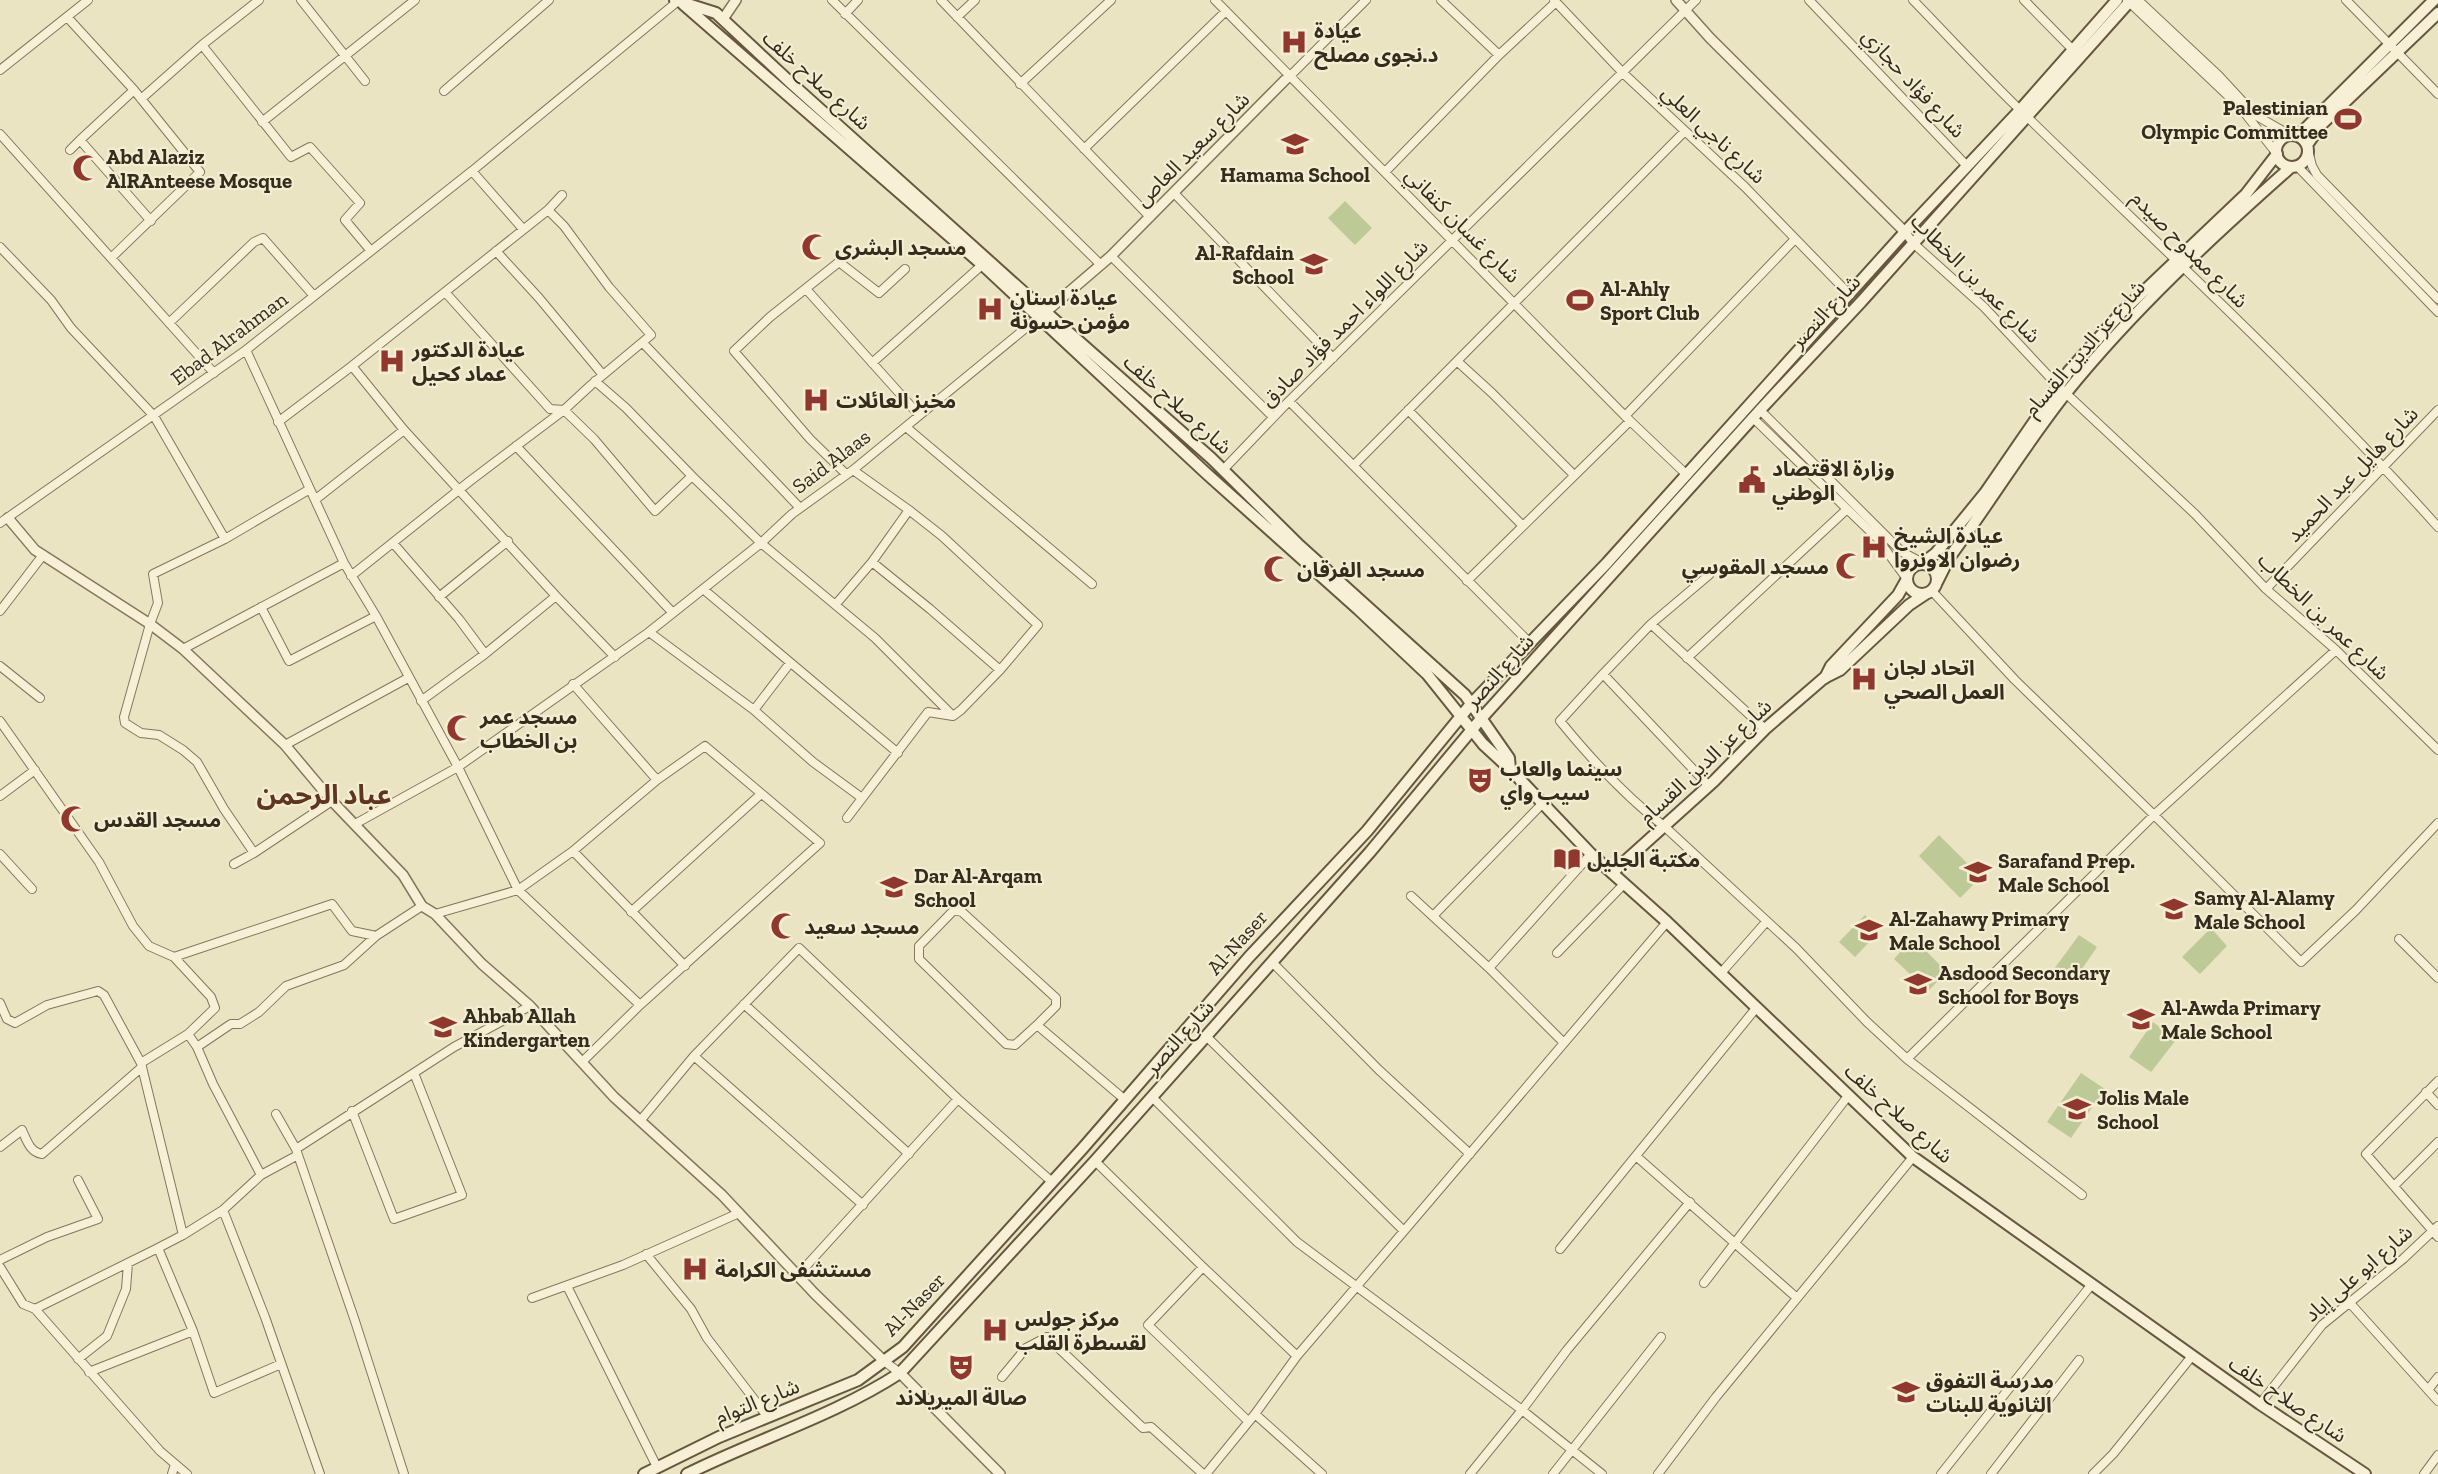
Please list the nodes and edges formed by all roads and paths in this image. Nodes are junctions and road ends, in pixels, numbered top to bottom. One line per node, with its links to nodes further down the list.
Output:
1 (88, 0): 31 (street)
2 (259, 0): 33 (street)
3 (302, 0): 37 (street)
4 (415, 0): 37 (street)
5 (549, 0): 44 (street)
6 (736, 0): 32 (street)
7 (832, 0): 29 (street)
8 (858, 0): 29 (street)
9 (941, 0): 30 (street)
10 (975, 0): 30 (street)
11 (1111, 0): 42 (street)
12 (1215, 0): 27 (street, شارع غسان كنفاني)
13 (1366, 0): 40 (street, شارع سعيد العاص)
14 (1441, 0): 36 (street)
15 (1676, 0): 26 (street, شارع عمر بن الخطاب)
16 (1696, 0): 26 (street, شارع اللواء احمد فؤاد صادق)
17 (1809, 0): 57 (street, شارع فؤاد حجازي)
18 (1913, 0): 47 (street, شارع ممدوح صيدم)
19 (2024, 0): 35 (street)
20 (2117, 0): 35 (main road, شارع النصر)
21 (2131, 0): 47 (main road, شارع النصر); 51 (street); 56 (street)
22 (2346, 0): 34 (street)
23 (2434, 0): 34 (main road, شارع عز الدين القسام)
24 (1555, 1): 36 (street); 39 (street, شارع ناجي العلي)
25 (679, 2): 32 (main road, شارع صلاح خلف); 59 (street, Ebad Alrahman); 77 (main road, شارع صلاح خلف)
26 (1686, 10): 39 (street, شارع اللواء احمد فؤاد صادق); 67 (street, شارع عمر بن الخطاب)
27 (1226, 11): 40 (street, شارع غسان كنفاني); 54 (street)
28 (2438, 13): 34 (main road, شارع عز الدين القسام)
29 (845, 14): 78 (street)
30 (957, 17): 42 (street)
31 (68, 18): 38 (street); 43 (street)
32 (723, 19): 87 (main road, شارع صلاح خلف)
33 (202, 45): 46 (street); 48 (street)
34 (2394, 49): 45 (street); 51 (main road, شارع عز الدين القسام); 53 (main road, شارع عز الدين القسام)
35 (2073, 50): 47 (main road, شارع النصر)
36 (1498, 55): 60 (street)
37 (345, 56): 41 (street); 48 (street)
38 (0, 70)
39 (1623, 73): 49 (street, شارع ناجي العلي); 69 (street, شارع اللواء احمد فؤاد صادق)
40 (1288, 78): 60 (street, شارع غسان كنفاني); 61 (street, شارع سعيد العاص)
41 (365, 81)
42 (1020, 84): 54 (street)
43 (134, 90): 46 (street); 52 (street)
44 (444, 91)
45 (2438, 94)
46 (141, 99): 65 (street)
47 (2023, 112): 57 (main road, شارع النصر); 70 (main road, شارع النصر); 76 (street, شارع ممدوح صيدم)
48 (262, 122): 72 (street)
49 (1685, 131): 68 (street, شارع ناجي العلي); 85 (street)
50 (0, 134): 75 (street)
51 (2294, 136): 53 (main road); 56 (main road, شارع عز الدين القسام)
52 (80, 140): 55 (street); 65 (street)
53 (2308, 147): 58 (main road, شارع عز الدين القسام); 84 (street)
54 (1084, 149): 64 (street)
55 (70, 150)
56 (2277, 154): 58 (main road); 76 (main road, شارع عز الدين القسام)
57 (1967, 166): 67 (main road, شارع النصر)
58 (2294, 167): 76 (main road, شارع عز الدين القسام); 86 (street)
59 (471, 171): 66 (street); 72 (street, Ebad Alrahman)
60 (1384, 172): 69 (street, شارع غسان كنفاني)
61 (1174, 193): 64 (street, شارع سعيد العاص); 91 (street)
62 (562, 195): 63 (street)
63 (548, 210): 66 (street); 89 (street)
64 (1150, 217): 74 (street, شارع سعيد العاص)
65 (151, 221): 75 (street)
66 (523, 229): 73 (street)
67 (1905, 232): 70 (street, شارع عمر بن الخطاب); 82 (main road, شارع النصر)
68 (1795, 239): 82 (street, شارع ناجي العلي); 107 (street)
69 (1453, 240): 85 (street, شارع غسان كنفاني); 91 (street, شارع اللواء احمد فؤاد صادق)
70 (1913, 243): 98 (street, شارع عمر بن الخطاب); 103 (main road, شارع النصر)
71 (0, 247): 105 (street)
72 (371, 251): 83 (street, Ebad Alrahman)
73 (496, 251): 81 (street); 96 (street)
74 (1111, 256): 78 (street, شارع سعيد العاص); 106 (street)
75 (111, 258): 88 (street)
76 (2180, 263): 98 (main road, شارع عز الدين القسام); 113 (street, شارع ممدوح صيدم)
77 (982, 265): 87 (main road, شارع صلاح خلف); 93 (street)
78 (1101, 265): 87 (street, شارع سعيد العاص)
79 (905, 269): 80 (street)
80 (806, 289): 93 (street); 115 (street)
81 (445, 292): 94 (street); 100 (street)
82 (1850, 295): 117 (main road, شارع النصر)
83 (314, 296): 88 (street); 90 (street, Ebad Alrahman)
84 (2438, 299)
85 (1515, 303): 92 (street); 107 (street, شارع غسان كنفاني)
86 (2438, 312)
87 (1042, 315): 104 (street, Said Alaas); 114 (main road, شارع صلاح خلف); 172 (main road, شارع صلاح خلف)
88 (169, 323): 95 (street)
89 (643, 343): 96 (street); 122 (street)
90 (246, 350): 95 (street, Ebad Alrahman); 108 (street)
91 (1333, 358): 99 (street, شارع اللواء احمد فؤاد صادق)
92 (1458, 362): 101 (street); 116 (street)
93 (872, 363): 104 (street)
94 (352, 366): 108 (street); 110 (street)
95 (213, 373): 105 (street, Ebad Alrahman)
96 (603, 375): 97 (street)
97 (595, 381): 100 (street); 118 (street)
98 (2062, 389): 135 (main road, شارع عز الدين القسام); 142 (main road, شارع عز الدين القسام); 143 (street, شارع عمر بن الخطاب)
99 (1289, 401): 106 (street, شارع اللواء احمد فؤاد صادق); 112 (street)
100 (564, 410): 111 (street); 118 (street)
101 (1408, 410): 112 (street); 126 (street)
102 (2438, 410): 113 (street, شارع هايل عبد الحميد)
103 (1756, 414): 124 (street); 135 (street); 173 (main road, شارع النصر)
104 (919, 415): 109 (street, Said Alaas)
105 (154, 416): 125 (street, Ebad Alrahman); 128 (street)
106 (1273, 417): 114 (street, شارع اللواء احمد فؤاد صادق)
107 (1627, 418): 116 (street); 117 (street, شارع غسان كنفاني)
108 (278, 422): 119 (street)
109 (906, 427): 115 (street, Said Alaas); 140 (street)
110 (404, 430): 120 (street); 121 (street)
111 (516, 446): 120 (street); 149 (street)
112 (1354, 465): 139 (street)
113 (2384, 467): 127 (street, شارع ممدوح صيدم); 143 (street, شارع هايل عبد الحميد)
114 (1223, 470): 169 (main road, شارع صلاح خلف)
115 (850, 472): 122 (street, Said Alaas); 123 (street)
116 (1573, 474): 126 (street)
117 (1687, 475): 154 (main road, شارع النصر)
118 (692, 477): 131 (street)
119 (310, 489): 121 (street); 128 (street)
120 (460, 489): 129 (street); 130 (street)
121 (316, 499): 134 (street)
122 (800, 508): 131 (street, Said Alaas)
123 (909, 510): 133 (street); 162 (street)
124 (1846, 510): 138 (street); 159 (street)
125 (4, 520): 132 (street)
126 (1522, 525): 139 (street)
127 (2438, 528)
128 (225, 540): 151 (street)
129 (508, 542): 144 (street); 145 (street)
130 (393, 543): 137 (street); 145 (street)
131 (761, 543): 141 (street, Said Alaas); 146 (street)
132 (43, 555): 148 (street); 151 (street)
133 (872, 562): 146 (street); 162 (street)
134 (344, 563): 137 (street); 147 (street)
135 (1923, 563): 138 (main road); 142 (main road)
136 (1709, 575): 152 (street)
137 (351, 576): 150 (street)
138 (1907, 579): 142 (main road); 165 (main road, شارع عز الدين القسام)
139 (1467, 581): 154 (street)
140 (1092, 584)
141 (703, 589): 149 (street, Said Alaas); 160 (street)
142 (1932, 589): 165 (main road, شارع عز الدين القسام); 190 (street)
143 (2266, 589): 156 (street, شارع عمر بن الخطاب)
144 (556, 596): 157 (street); 158 (street)
145 (439, 597): 157 (street)
146 (836, 604): 171 (street)
147 (261, 608): 150 (street); 155 (street)
148 (0, 611)
149 (672, 612): 153 (street, Said Alaas)
150 (376, 616): 164 (street)
151 (150, 624): 155 (street); 196 (street)
152 (1651, 624): 159 (street); 163 (street)
153 (649, 632): 158 (street, Said Alaas); 170 (street)
154 (1530, 643): 169 (main road, شارع النصر)
155 (183, 649): 177 (street)
156 (2336, 650): 178 (street, شارع عمر بن الخطاب); 190 (street)
157 (485, 654): 168 (street)
158 (615, 657): 166 (street, Said Alaas)
159 (1687, 658): 175 (street)
160 (790, 663): 170 (street); 179 (street)
161 (0, 666): 167 (street)
162 (1000, 670): 171 (street)
163 (1603, 674): 184 (street); 194 (street)
164 (408, 678): 168 (street); 177 (street)
165 (1824, 678): 175 (main road, شارع عز الدين القسام)
166 (573, 684): 180 (street, Said Alaas); 183 (street)
167 (40, 698)
168 (421, 700): 180 (street)
169 (1471, 705): 172 (main road, Al-Naser); 173 (main road, شارع صلاح خلف)
170 (754, 710): 187 (street)
171 (953, 716): 179 (street)
172 (1460, 718): 176 (main road, شارع صلاح خلف); 240 (main road, Al-Naser)
173 (1480, 720): 176 (main road, شارع النصر); 181 (main road, شارع صلاح خلف)
174 (0, 721): 182 (street)
175 (1765, 729): 184 (main road, شارع عز الدين القسام)
176 (1471, 730): 181 (main road, شارع صلاح خلف); 215 (main road, شارع النصر)
177 (285, 745): 188 (street)
178 (2438, 750)
179 (898, 753): 187 (street)
180 (458, 767): 193 (street, Said Alaas); 203 (street)
181 (1510, 769): 189 (main road, شارع صلاح خلف)
182 (35, 770): 186 (street); 214 (street)
183 (657, 780): 185 (street); 195 (street)
184 (1708, 785): 194 (main road, شارع عز الدين القسام)
185 (761, 794): 206 (street); 216 (street)
186 (0, 796)
187 (862, 798): 191 (street)
188 (332, 801): 193 (street); 196 (street)
189 (1541, 804): 198 (main road, شارع صلاح خلف); 208 (street)
190 (2154, 815): 192 (street); 231 (street)
191 (847, 818)
192 (2438, 823)
193 (355, 824): 205 (street)
194 (1665, 826): 200 (main road, شارع عز الدين القسام); 210 (street)
195 (573, 851): 203 (street); 206 (street)
196 (254, 853): 199 (street)
197 (0, 854): 202 (street)
198 (1591, 854): 200 (main road, شارع صلاح خلف); 217 (street)
199 (234, 864)
200 (1612, 873): 201 (main road, شارع صلاح خلف)
201 (1624, 884): 209 (main road, شارع صلاح خلف); 213 (street)
202 (32, 889)
203 (518, 891): 207 (street); 222 (street)
204 (1411, 896): 208 (street)
205 (422, 906): 207 (street); 211 (street)
206 (631, 912): 216 (street)
207 (435, 914): 223 (street)
208 (1433, 916): 217 (street)
209 (1667, 922): 218 (main road, شارع صلاح خلف); 228 (street)
210 (1766, 922): 218 (street); 231 (street)
211 (375, 936): 214 (street); 229 (street)
212 (2399, 939): 219 (street)
213 (1557, 953)
214 (174, 957): 226 (street)
215 (1272, 962): 227 (main road, شارع النصر); 249 (street)
216 (685, 966): 222 (street)
217 (1489, 968): 228 (street)
218 (1721, 973): 224 (main road, شارع صلاح خلف)
219 (2438, 978)
220 (0, 1003): 233 (street)
221 (744, 1004): 230 (street); 239 (street); 248 (street)
222 (640, 1005): 232 (street)
223 (530, 1006): 232 (street); 234 (street)
224 (1757, 1007): 237 (main road, شارع صلاح خلف); 250 (street)
225 (1037, 1025): 225 (street); 240 (street)
226 (188, 1034): 229 (street); 233 (street)
227 (1206, 1036): 238 (main road, شارع النصر); 262 (street)
228 (1563, 1042): 249 (street)
229 (197, 1047): 253 (street)
230 (694, 1056): 244 (street); 259 (street)
231 (1907, 1059): 257 (street)
232 (582, 1062): 244 (street)
233 (142, 1065): 246 (street); 264 (street)
234 (414, 1073): 242 (street); 242 (street)
235 (2438, 1081): 236 (street)
236 (2426, 1092): 241 (street); 256 (street)
237 (1848, 1096): 251 (main road, شارع صلاح خلف); 265 (street)
238 (1152, 1097): 252 (main road, شارع النصر); 277 (street)
239 (958, 1099): 248 (street); 255 (street)
240 (1124, 1099): 255 (main road, Al-Naser)
241 (2438, 1105)
242 (352, 1111): 247 (street)
243 (276, 1114): 247 (street)
244 (640, 1121): 261 (street)
245 (2438, 1142): 256 (street)
246 (0, 1147)
247 (297, 1152): 253 (street); 308 (street)
248 (909, 1154): 259 (street)
249 (1470, 1154): 262 (street)
250 (1636, 1155): 258 (street); 267 (street)
251 (1912, 1157): 275 (main road, شارع صلاح خلف); 279 (street)
252 (1095, 1161): 272 (street); 291 (main road, شارع النصر)
253 (261, 1175): 260 (street)
254 (78, 1180): 269 (street)
255 (1051, 1181): 288 (main road, Al-Naser)
256 (2394, 1186): 263 (street)
257 (2082, 1195)
258 (1690, 1202): 265 (street); 297 (street)
259 (863, 1205): 273 (street)
260 (223, 1210): 264 (street); 289 (street)
261 (739, 1213): 268 (street); 273 (street)
262 (1404, 1231): 277 (street)
263 (2436, 1232): 280 (street, شارع ابو على إياد)
264 (183, 1235): 266 (street)
265 (1736, 1242): 274 (street); 279 (street)
266 (158, 1248): 270 (street); 282 (street)
267 (1560, 1250)
268 (646, 1254): 276 (street); 299 (street)
269 (0, 1260)
270 (128, 1263): 281 (street); 286 (street)
271 (0, 1267): 281 (street)
272 (1203, 1268): 284 (street); 300 (street)
273 (798, 1275): 288 (street)
274 (1704, 1284)
275 (2092, 1284): 285 (main road, شارع صلاح خلف); 318 (street)
276 (567, 1286): 278 (street); 304 (street)
277 (1356, 1286): 284 (street); 297 (street)
278 (532, 1298)
279 (1797, 1298): 317 (street)
280 (2349, 1302): 294 (street); 296 (street, شارع ابو على إياد)
281 (35, 1309): 286 (street)
282 (193, 1331): 289 (street); 290 (street)
283 (1661, 1337): 301 (street)
284 (1297, 1356): 298 (street)
285 (2192, 1356): 296 (main road, شارع صلاح خلف); 320 (street)
286 (78, 1359): 290 (street)
287 (2079, 1360): 319 (street)
288 (884, 1361): 291 (street); 299 (main road, شارع التوام)
289 (281, 1364): 307 (street)
290 (89, 1372): 303 (street)
291 (900, 1373): 310 (main road, شارع التوام); 311 (street)
292 (1002, 1377): 312 (street)
293 (2438, 1377): 294 (street)
294 (2428, 1390): 295 (street)
295 (2438, 1401)
296 (2260, 1404): 321 (main road, شارع صلاح خلف)
297 (1522, 1410): 301 (street); 314 (street)
298 (1255, 1414): 300 (street); 313 (street)
299 (767, 1416): 304 (main road, شارع التوام)
300 (1248, 1421): 312 (street)
301 (1572, 1451): 315 (street); 316 (street)
302 (2438, 1455): 322 (street)
303 (175, 1464): 305 (street); 306 (street)
304 (657, 1467): 309 (main road, شارع التوام)
305 (172, 1474)
306 (187, 1474)
307 (320, 1474)
308 (404, 1474)
309 (644, 1474)
310 (687, 1474)
311 (1000, 1474)
312 (1204, 1474)
313 (1322, 1474)
314 (1470, 1474)
315 (1553, 1474)
316 (1602, 1474)
317 (1658, 1474)
318 (1941, 1474)
319 (1991, 1474)
320 (2093, 1474)
321 (2365, 1474)
322 (2424, 1474)

